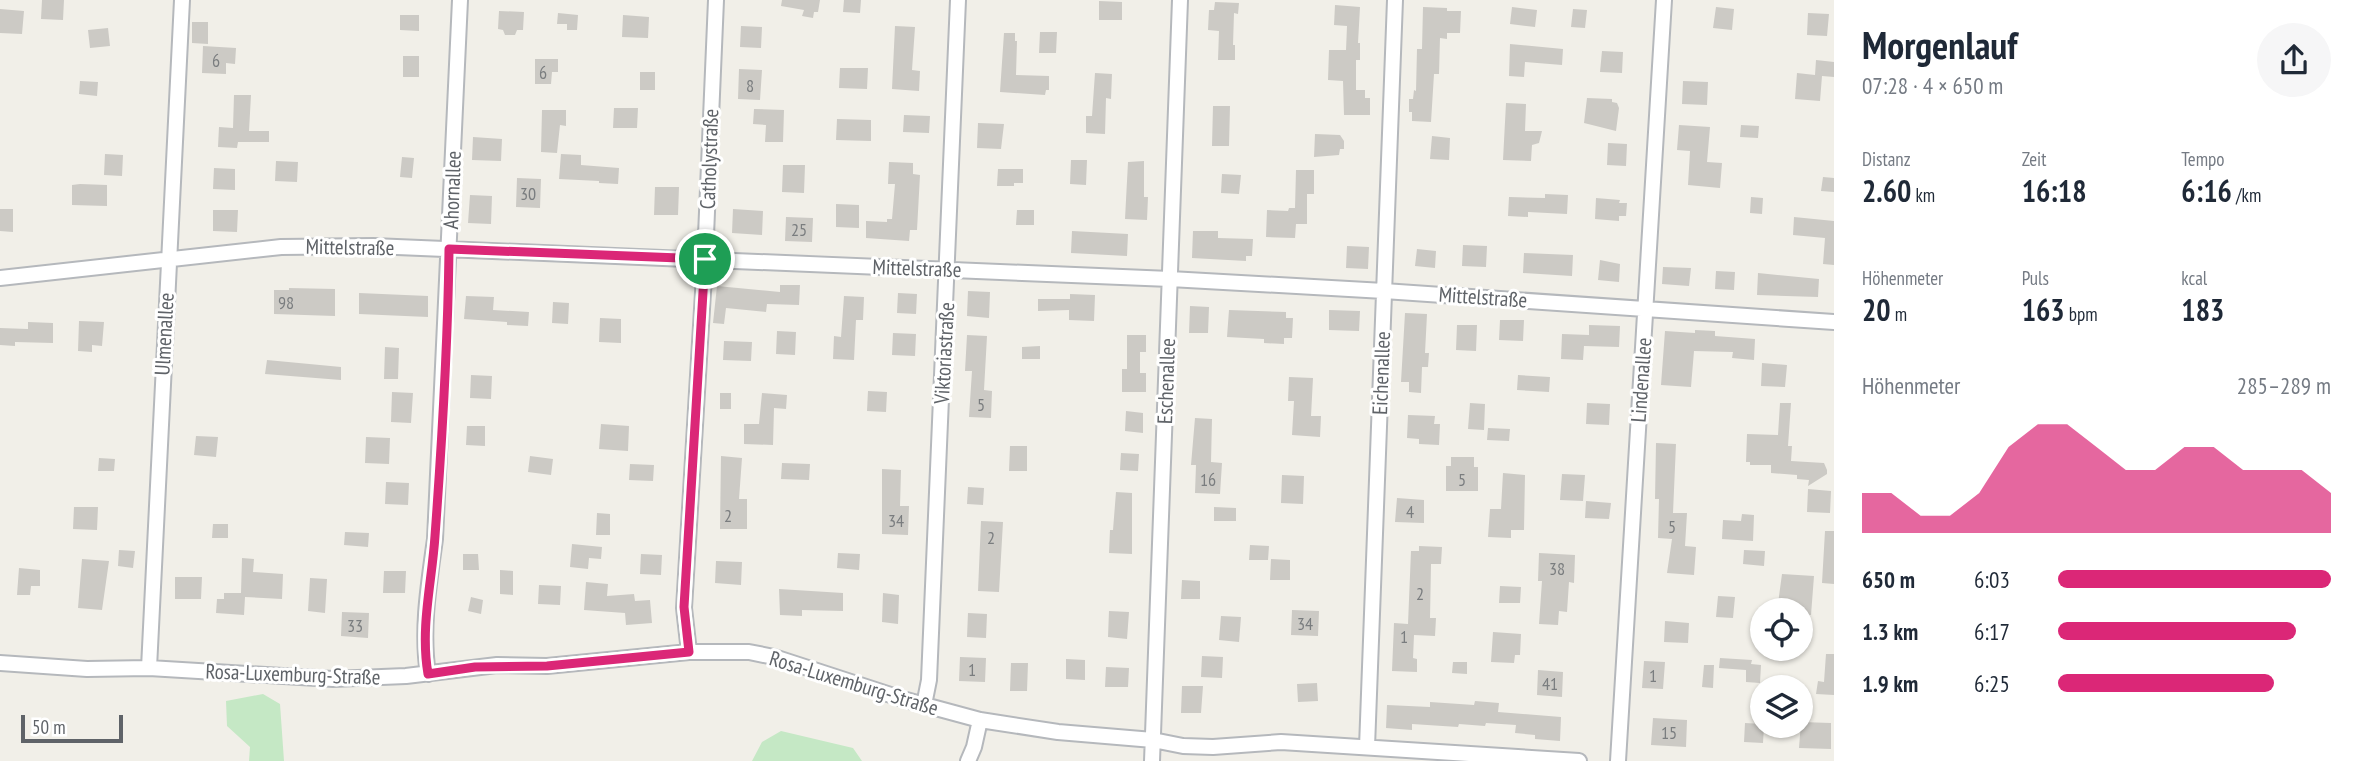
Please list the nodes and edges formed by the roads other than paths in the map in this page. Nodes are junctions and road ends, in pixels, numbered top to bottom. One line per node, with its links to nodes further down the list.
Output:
1 (182, 0): 10 (street, Ulmenallee)
2 (460, 0): 8 (street, Ahornallee)
3 (716, 0): 9 (street, Catholystraße)
4 (958, 0): 11 (street, Viktoriastraße)
5 (1180, 0): 13 (street, Eschenallee)
6 (1395, 0): 14 (street, Eichenallee)
7 (1664, 0): 15 (street, Lindenallee)
8 (449, 249): 9 (street, Mittelstraße); 10 (street, Mittelstraße); 20 (street, Ahornallee)
9 (705, 259): 11 (street, Mittelstraße); 17 (street, Catholystraße)
10 (167, 260): 12 (street, Mittelstraße); 19 (street, Ulmenallee)
11 (947, 269): 13 (street, Mittelstraße); 21 (street, Viktoriastraße)
12 (0, 278)
13 (1170, 279): 14 (street, Mittelstraße); 23 (street, Eschenallee)
14 (1384, 291): 15 (street, Mittelstraße); 24 (street, Eichenallee)
15 (1646, 309): 16 (street, Mittelstraße); 28 (street, Lindenallee)
16 (1834, 322)
17 (689, 652): 20 (street, Rosa-Luxemburg-Straße); 21 (street, Rosa-Luxemburg-Straße)
18 (0, 663): 19 (street, Rosa-Luxemburg-Straße)
19 (149, 668): 20 (street, Rosa-Luxemburg-Straße)
20 (428, 674)
21 (924, 705): 22 (street, Rosa-Luxemburg-Straße)
22 (981, 720): 23 (street, Rosa-Luxemburg-Straße); 25 (street)
23 (1153, 740): 24 (street, Rosa-Luxemburg-Straße); 26 (street, Eschenallee)
24 (1367, 747): 27 (street, Rosa-Luxemburg-Straße)
25 (968, 761)
26 (1152, 761)
27 (1579, 761)
28 (1618, 761)

